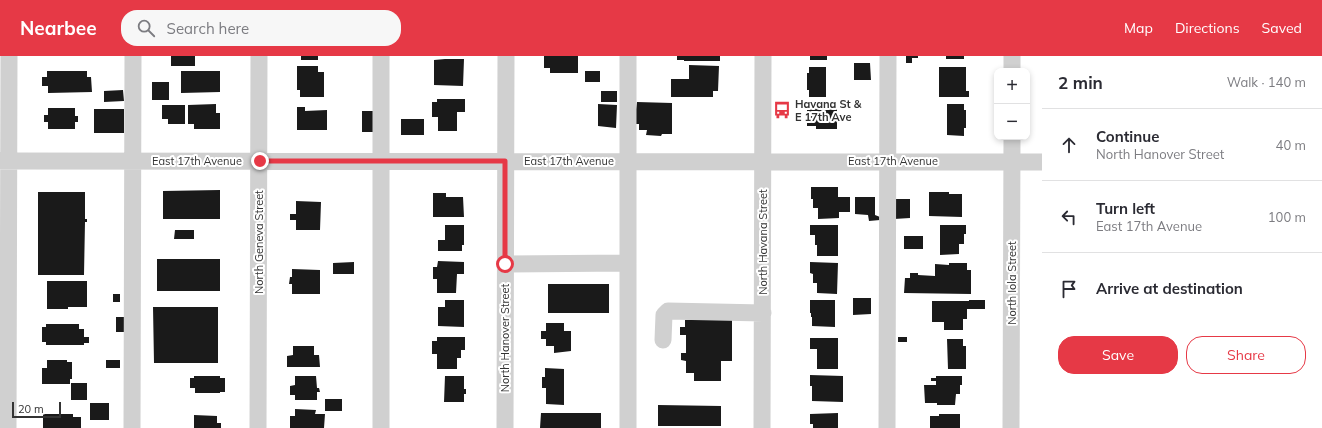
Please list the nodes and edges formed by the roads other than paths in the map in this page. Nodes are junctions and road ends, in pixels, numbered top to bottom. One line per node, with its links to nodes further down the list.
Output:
1 (9, 56): 12 (street)
2 (133, 56): 13 (street)
3 (259, 56): 14 (street, North Geneva Street)
4 (381, 56): 15 (street)
5 (506, 56): 16 (street, North Hanover Street)
6 (628, 56): 17 (street)
7 (763, 56): 18 (street, North Havana Street)
8 (888, 56): 19 (street)
9 (1012, 56): 10 (street)
10 (1012, 68)
11 (1012, 140): 20 (street, North Iola Street)
12 (4, 161): 13 (street, East 17th Avenue); 26 (street)
13 (132, 161): 14 (street, East 17th Avenue); 27 (street)
14 (260, 161): 15 (street, East 17th Avenue); 28 (street, North Geneva Street)
15 (381, 161): 16 (street, East 17th Avenue); 29 (street)
16 (505, 161): 17 (street, East 17th Avenue); 23 (street, North Hanover Street)
17 (628, 161): 18 (street, East 17th Avenue); 22 (street)
18 (763, 162): 19 (street, East 17th Avenue); 24 (street, North Havana Street)
19 (887, 162): 20 (street, East 17th Avenue); 33 (street)
20 (1012, 162): 21 (street, East 17th Avenue); 34 (street, North Iola Street)
21 (1042, 162)
22 (628, 263): 23 (street); 31 (street)
23 (505, 264): 30 (street, North Hanover Street)
24 (763, 313): 25 (street); 32 (street, North Havana Street)
25 (663, 340)
26 (8, 428)
27 (132, 428)
28 (258, 428)
29 (381, 428)
30 (505, 428)
31 (628, 428)
32 (762, 428)
33 (887, 428)
34 (1011, 428)

